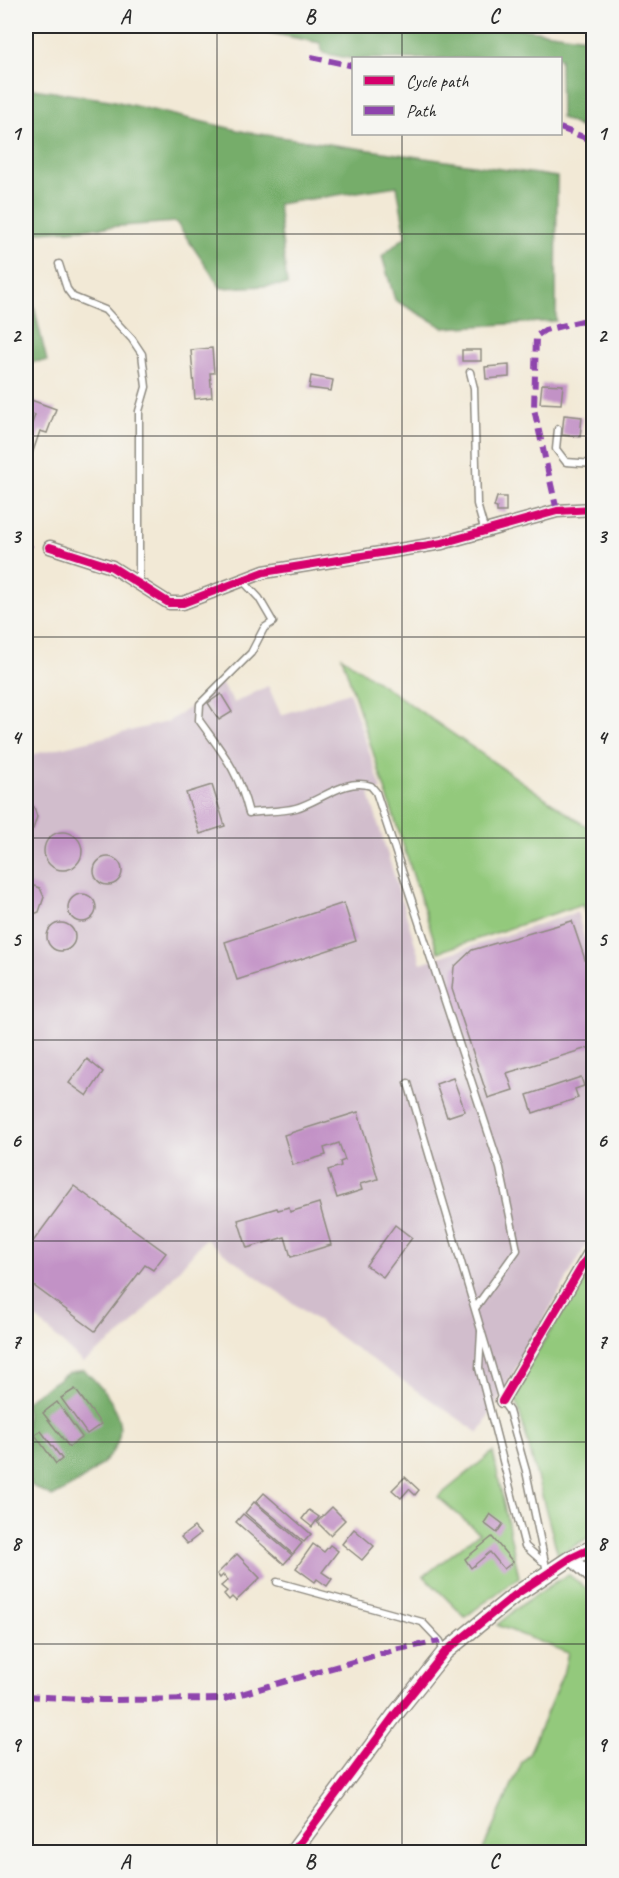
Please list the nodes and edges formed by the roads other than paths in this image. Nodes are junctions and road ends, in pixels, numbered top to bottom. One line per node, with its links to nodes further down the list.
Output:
1 (59, 264): 9 (lane)
2 (470, 372): 6 (lane)
3 (558, 429): 4 (lane)
4 (594, 464)
5 (594, 509): 6 (street)
6 (484, 532): 8 (street)
7 (50, 547): 9 (street)
8 (242, 580): 9 (street); 12 (lane)
9 (139, 582)
10 (408, 1083): 12 (lane)
11 (594, 1246): 14 (street)
12 (476, 1307): 13 (lane)
13 (482, 1328): 14 (lane); 17 (lane)
14 (502, 1401): 17 (lane)
15 (594, 1547): 16 (street)
16 (571, 1558): 17 (street); 18 (street)
17 (545, 1567): 20 (street)
18 (594, 1580)
19 (277, 1582): 20 (lane)
20 (445, 1652): 21 (street)
21 (293, 1852)

